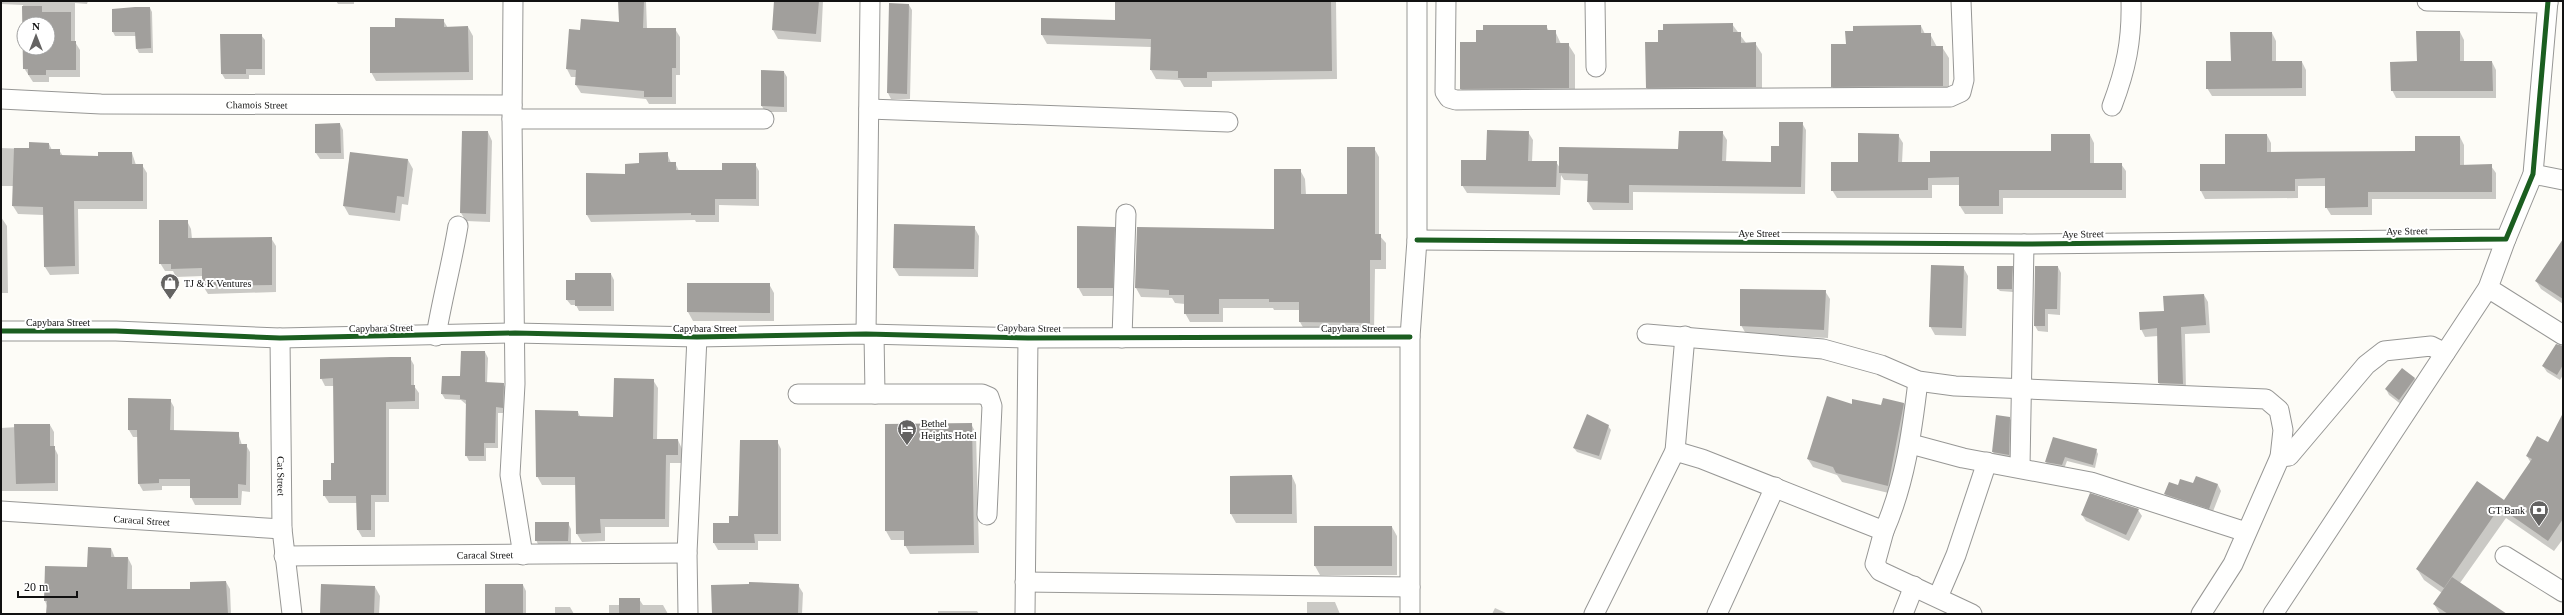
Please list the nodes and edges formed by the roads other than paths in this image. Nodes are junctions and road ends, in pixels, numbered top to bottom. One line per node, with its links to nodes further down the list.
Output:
1 (513, 1): 14 (street)
2 (870, 1): 13 (street)
3 (1417, 1): 22 (street)
4 (1446, 1): 6 (street)
5 (1595, 1): 10 (street)
6 (1961, 1)
7 (2131, 1): 12 (street)
8 (2428, 1): 9 (street)
9 (2548, 2): 17 (street)
10 (1596, 67)
11 (1, 99): 14 (street, Chamois Street)
12 (2112, 106)
13 (870, 109): 16 (street); 27 (street)
14 (512, 112): 15 (street, Chamois Street); 26 (street)
15 (764, 119)
16 (1228, 122)
17 (2533, 174): 18 (street); 21 (street)
18 (2563, 180)
19 (1126, 214): 36 (street)
20 (458, 226): 30 (street)
21 (2506, 239): 23 (street, Aye Street); 24 (street)
22 (1417, 240): 23 (street, Aye Street); 33 (street)
23 (2024, 244): 39 (street)
24 (2488, 288): 29 (street); 37 (street)
25 (1, 330): 34 (street, Capybara Street)
26 (515, 333): 30 (street, Capybara Street); 32 (street, Capybara Street); 54 (street)
27 (870, 334): 32 (street, Capybara Street); 35 (street, Capybara Street); 41 (street)
28 (1647, 334): 31 (street)
29 (2563, 335)
30 (436, 336): 34 (street, Capybara Street)
31 (1685, 336): 38 (street); 43 (street)
32 (697, 337): 53 (street)
33 (1410, 337): 36 (street, Capybara Street); 59 (street)
34 (280, 338): 50 (street, Cat Street)
35 (1028, 338): 36 (street, Capybara Street); 57 (street)
36 (1122, 338)
37 (2445, 353): 44 (street); 71 (street)
38 (1918, 381): 39 (street); 42 (street)
39 (2020, 388): 44 (street); 46 (street)
40 (798, 394): 41 (street)
41 (875, 394): 49 (street)
42 (1910, 444): 45 (street); 51 (street)
43 (1675, 451): 47 (street); 66 (street)
44 (2280, 457): 52 (street)
45 (1987, 462): 46 (street); 61 (street)
46 (2020, 467): 52 (street)
47 (1775, 487): 51 (street); 67 (street)
48 (1, 511): 50 (street, Caracal Street)
49 (987, 514)
50 (282, 529): 55 (street, Cat Street)
51 (1884, 530): 58 (street)
52 (2246, 532): 70 (street)
53 (687, 553): 54 (street, Caracal Street); 63 (street)
54 (524, 555): 55 (street, Caracal Street)
55 (284, 556): 62 (street, Cat Street)
56 (2505, 556): 60 (street)
57 (1025, 582): 59 (street); 64 (street)
58 (1914, 586): 61 (street); 68 (street)
59 (1410, 587): 65 (street)
60 (2563, 592)
61 (1938, 597): 69 (street)
62 (292, 614)
63 (688, 614)
64 (1025, 614)
65 (1410, 614)
66 (1594, 614)
67 (1717, 614)
68 (1903, 614)
69 (1972, 614)
70 (2201, 614)
71 (2273, 614)

